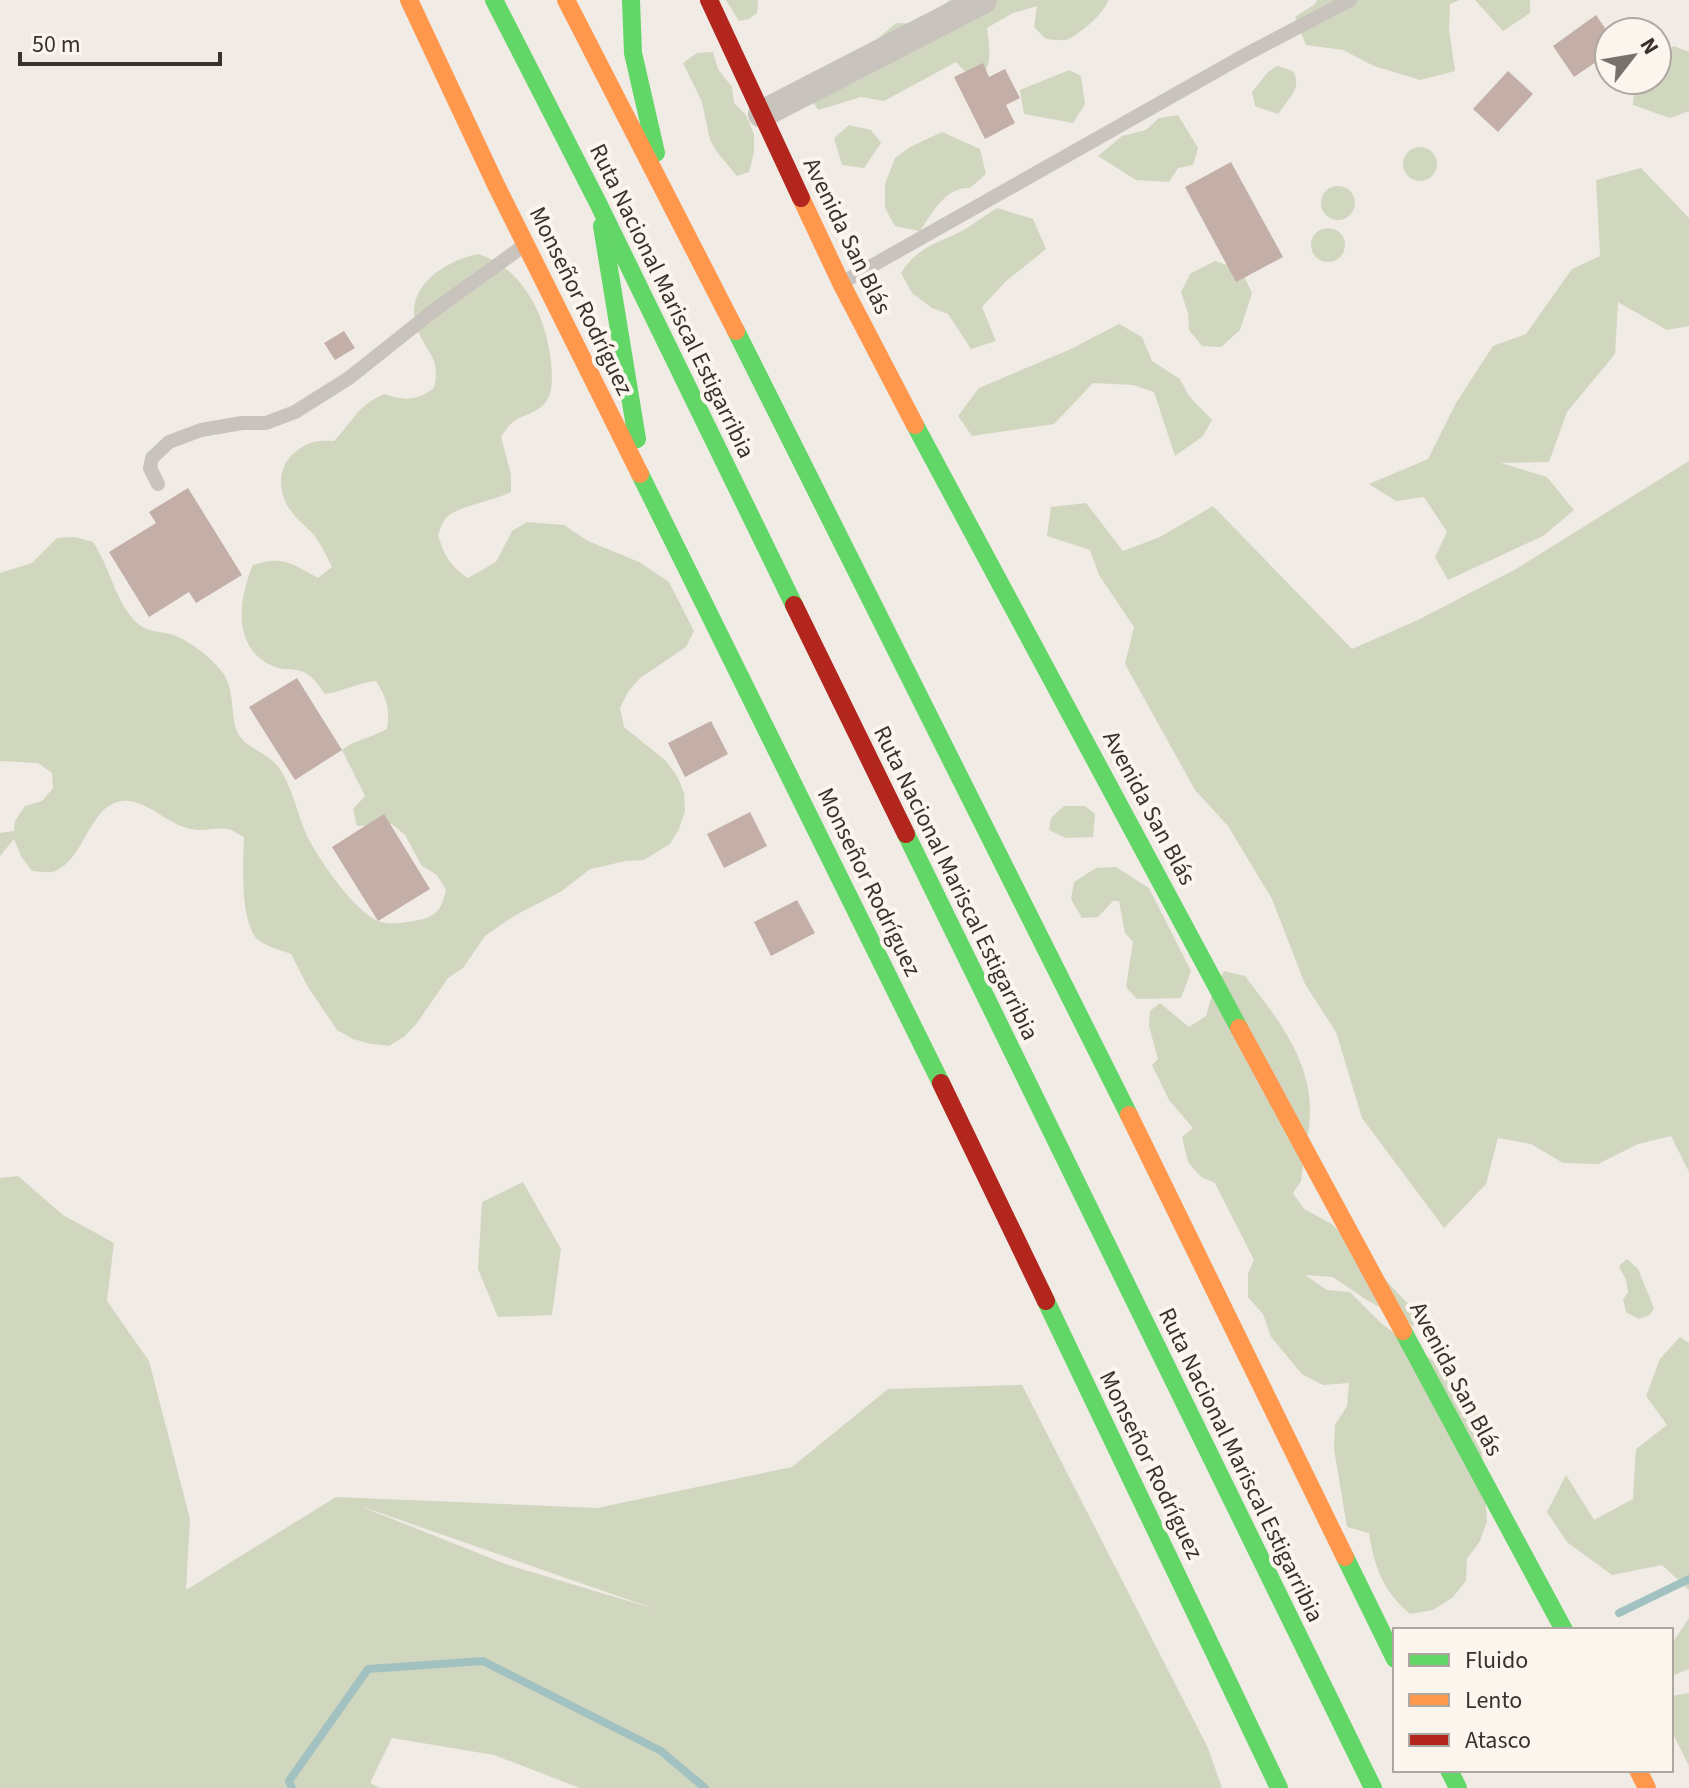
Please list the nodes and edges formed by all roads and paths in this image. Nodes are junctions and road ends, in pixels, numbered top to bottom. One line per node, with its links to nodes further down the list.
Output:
1 (409, 0): 11 (main road, Monseñor Rodríguez)
2 (494, 0): 10 (main road, Ruta Nacional Mariscal Estigarribia)
3 (566, 0): 9 (main road, Ruta Nacional Mariscal Estigarribia)
4 (631, 0): 9 (main road)
5 (709, 0): 8 (main road, Avenida San Blás)
6 (983, 0): 8 (street)
7 (1350, 0): 12 (lane)
8 (762, 114): 12 (main road, Avenida San Blás)
9 (667, 195): 16 (main road, Ruta Nacional Mariscal Estigarribia)
10 (598, 203): 13 (main road); 18 (main road, Ruta Nacional Mariscal Estigarribia)
11 (526, 244): 13 (main road, Monseñor Rodríguez); 14 (lane)
12 (841, 283): 15 (main road, Avenida San Blás)
13 (643, 481): 17 (main road, Monseñor Rodríguez)
14 (158, 484)
15 (1563, 1628)
16 (1393, 1655)
17 (1279, 1788)
18 (1373, 1788)

